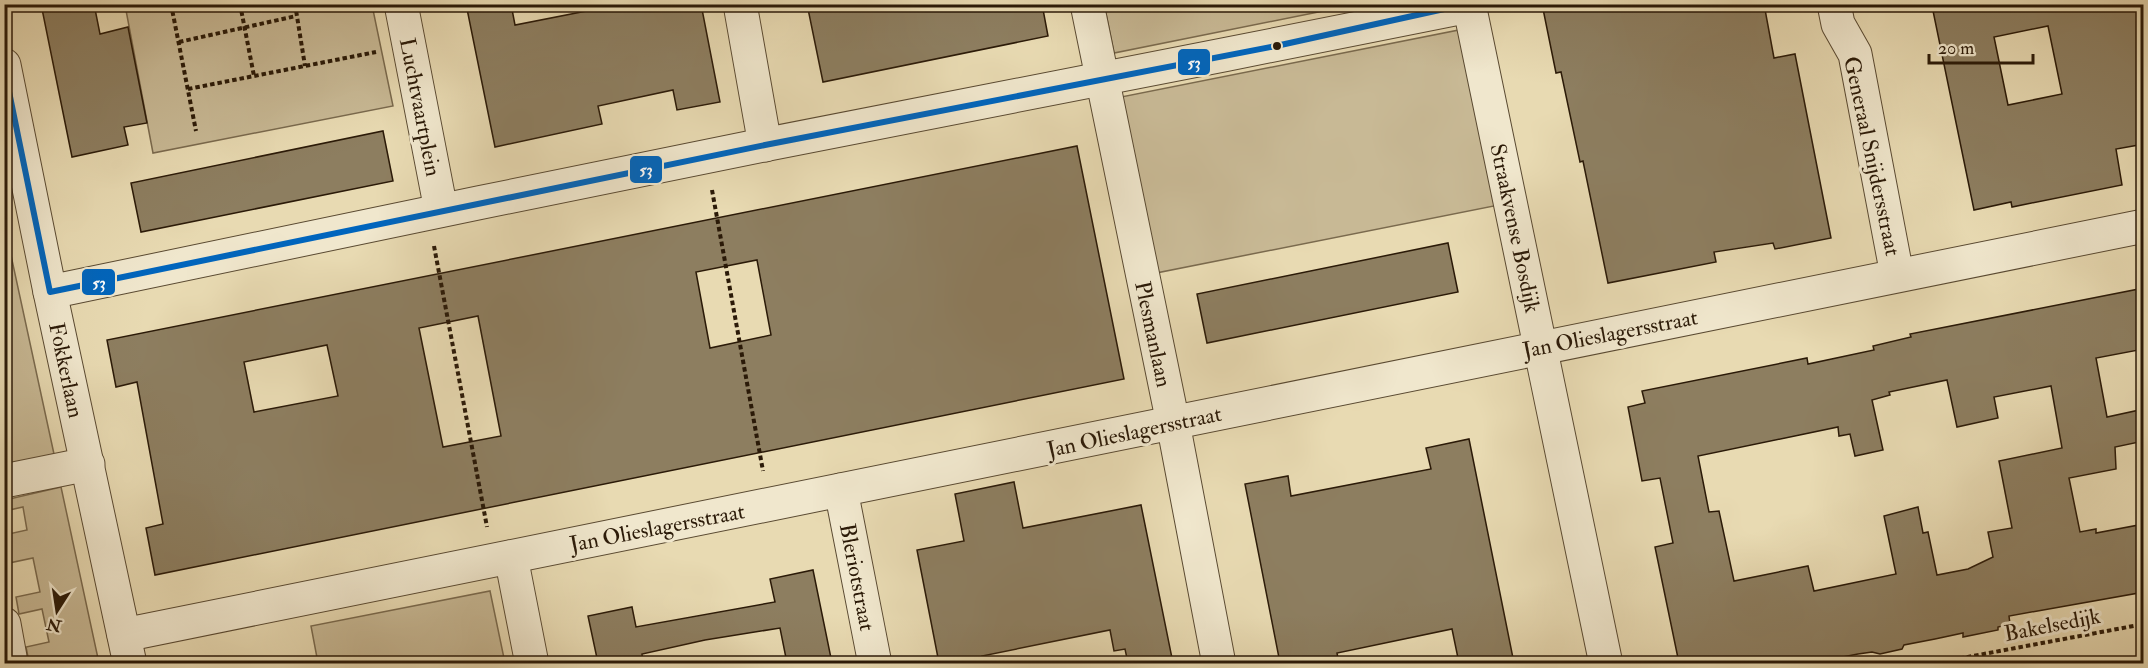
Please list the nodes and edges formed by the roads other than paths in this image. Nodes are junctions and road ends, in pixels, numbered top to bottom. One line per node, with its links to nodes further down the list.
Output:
1 (401, 4): 9 (street, Luchtvaartplein)
2 (740, 4): 8 (street)
3 (1087, 4): 7 (street, Plesmanlaan)
4 (1834, 4): 11 (street, Generaal Snijdersstraat)
5 (1469, 5): 7 (street); 13 (street, Straakvense Bosdijk)
6 (4, 65): 12 (street, Fokkerlaan)
7 (1102, 80): 8 (street); 14 (street, Plesmanlaan)
8 (765, 145): 9 (street)
9 (434, 211): 12 (street)
10 (2144, 226): 11 (street, Jan Olieslagersstraat)
11 (1897, 275): 13 (street, Jan Olieslagersstraat)
12 (50, 292): 15 (street, Fokkerlaan)
13 (1541, 347): 14 (street, Jan Olieslagersstraat); 25 (street, Straakvense Bosdijk)
14 (1173, 423): 17 (street, Jan Olieslagersstraat); 24 (street, Plesmanlaan)
15 (88, 465): 16 (street); 20 (street, Fokkerlaan)
16 (4, 481)
17 (841, 490): 18 (street, Jan Olieslagersstraat); 23 (street, Bleriotstraat)
18 (502, 559): 20 (street, Jan Olieslagersstraat); 22 (street)
19 (4, 624): 21 (street)
20 (127, 649)
21 (10, 657)
22 (532, 663)
23 (875, 663)
24 (1219, 663)
25 (1606, 663)

